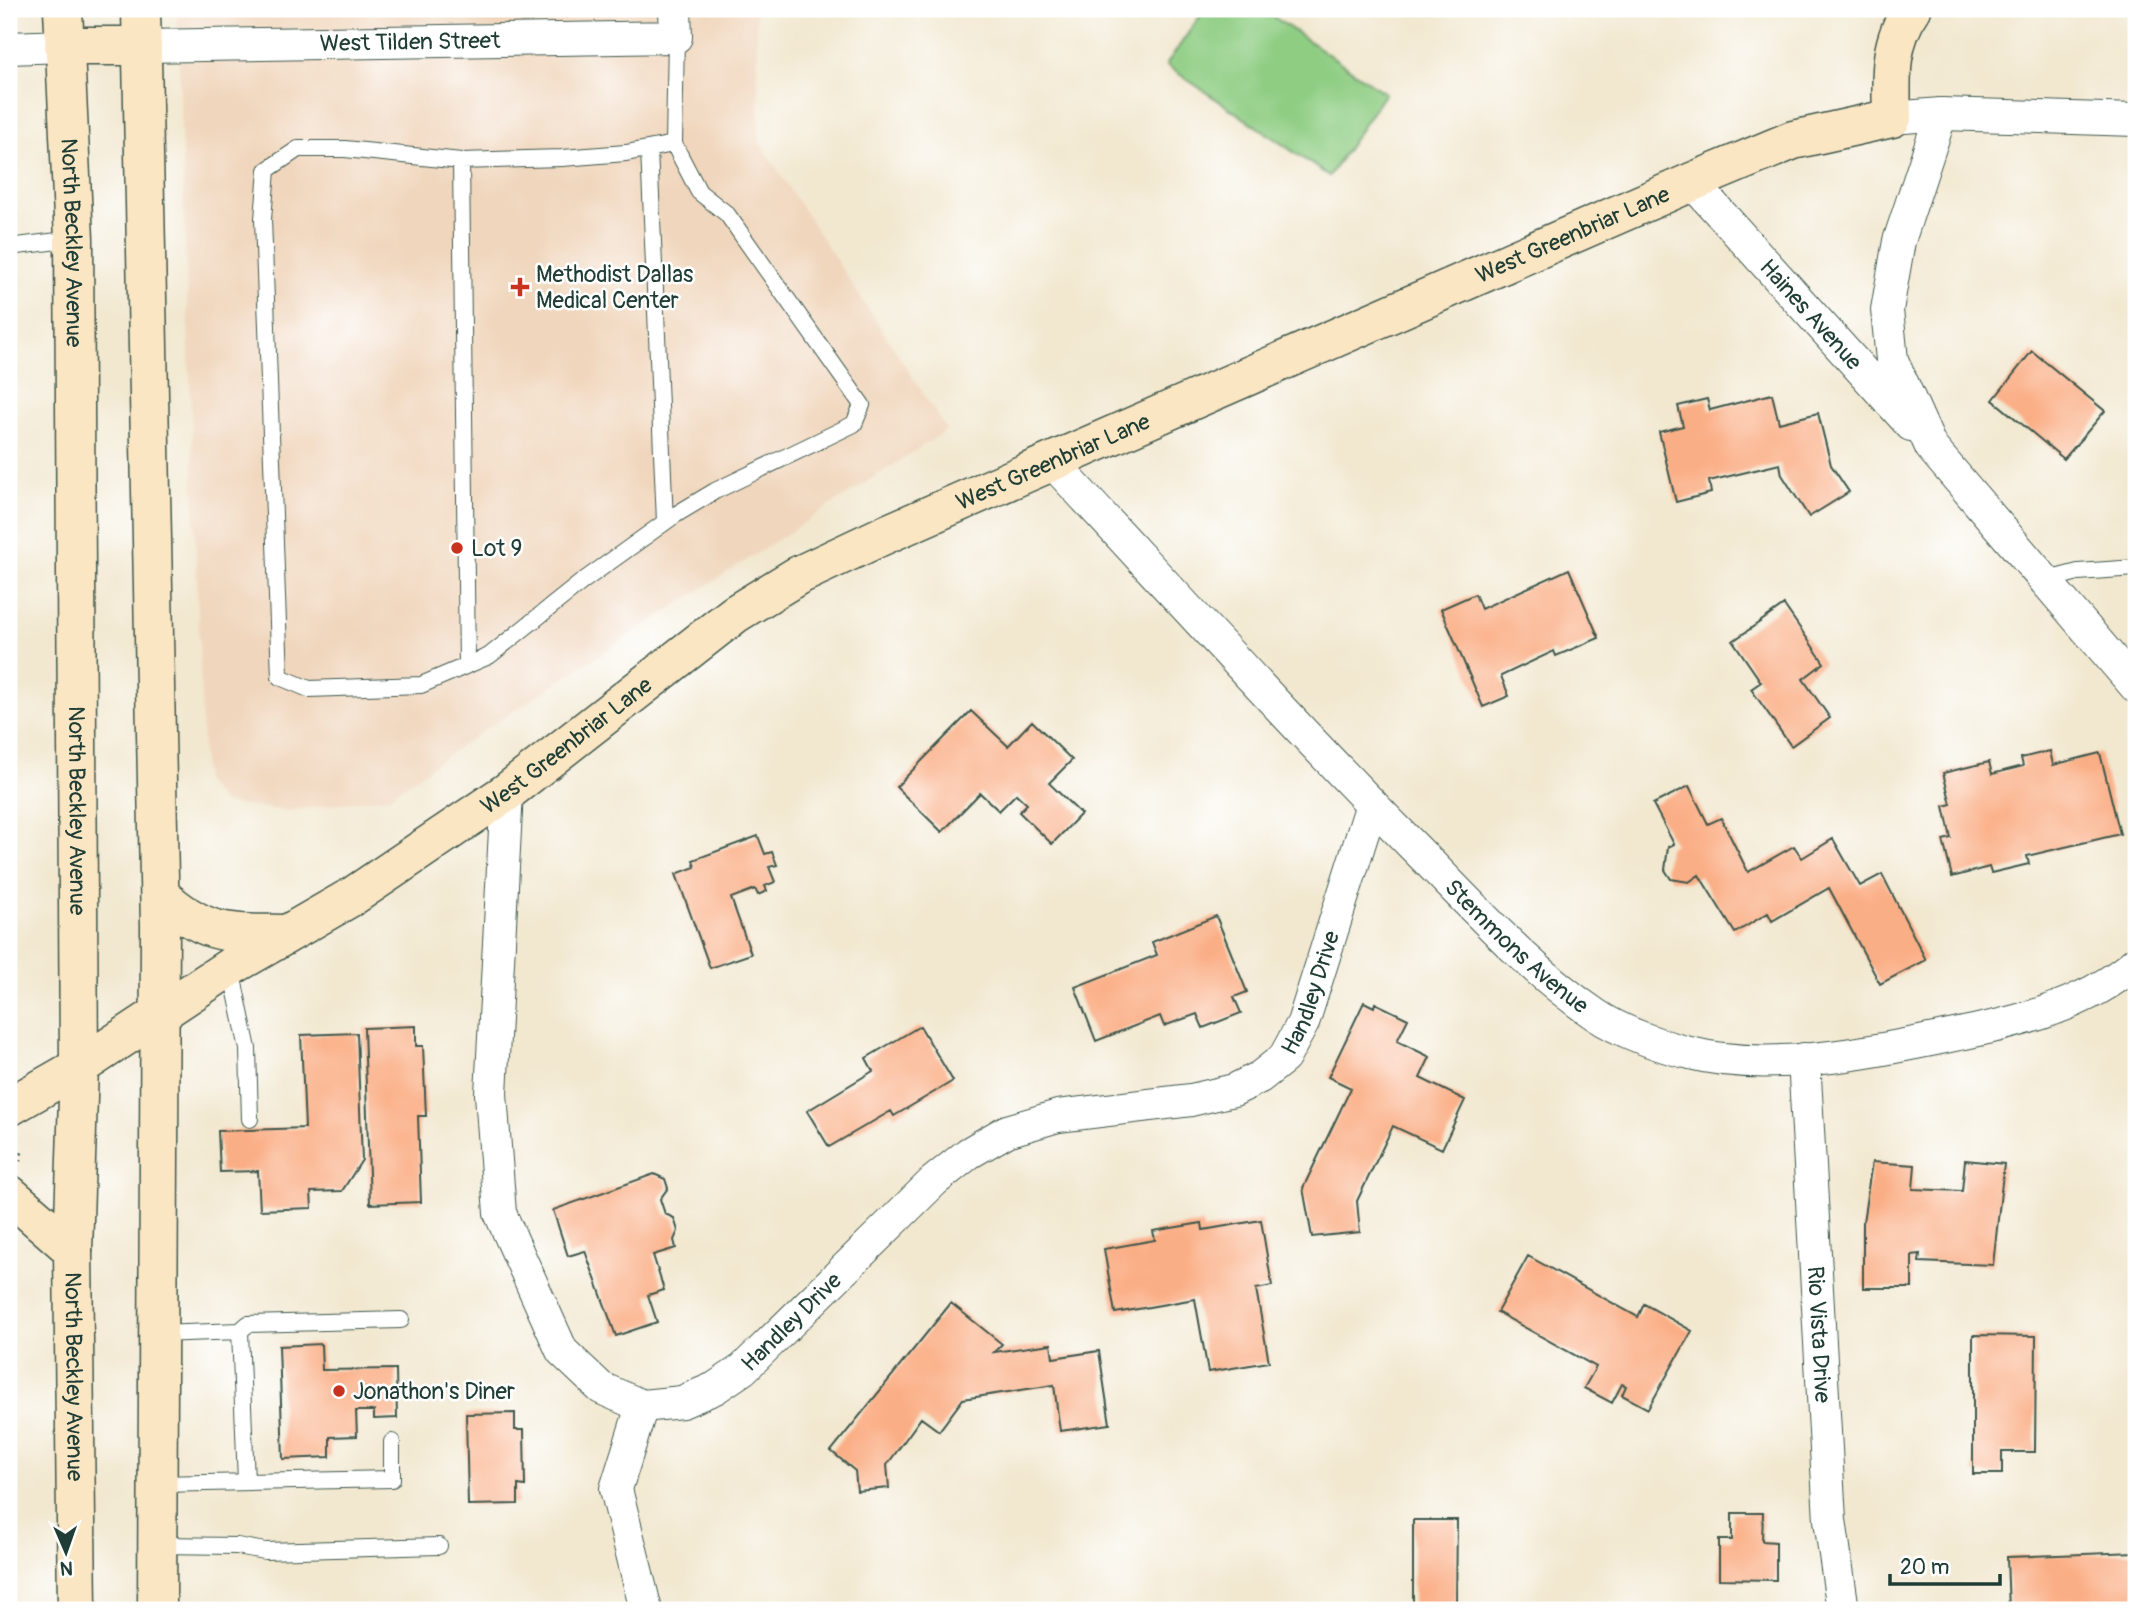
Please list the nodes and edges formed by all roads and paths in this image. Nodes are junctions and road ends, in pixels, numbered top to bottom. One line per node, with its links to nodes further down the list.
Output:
1 (63, 9): 5 (main road, North Beckley Avenue)
2 (1912, 9): 8 (main road)
3 (675, 23): 4 (street, West Tilden Street); 10 (lane)
4 (141, 27): 5 (main road); 25 (main road)
5 (64, 46): 6 (street); 14 (main road, North Beckley Avenue)
6 (9, 48)
7 (1941, 114): 8 (street, West Greenbriar Lane); 9 (street, West Greenbriar Lane); 16 (street, Haines Avenue)
8 (1892, 118): 13 (main road, West Greenbriar Lane)
9 (2136, 121)
10 (674, 144): 11 (lane); 18 (lane)
11 (649, 149): 12 (lane); 18 (lane)
12 (461, 161): 21 (lane); 21 (lane)
13 (1692, 182): 16 (street, Haines Avenue); 17 (main road, West Greenbriar Lane)
14 (74, 239): 15 (lane); 31 (main road, North Beckley Avenue)
15 (9, 247)
16 (1931, 447): 20 (street, Haines Avenue)
17 (1053, 463): 23 (main road, West Greenbriar Lane); 24 (street, Stemmons Avenue)
18 (666, 522): 21 (lane)
19 (2136, 568): 20 (lane)
20 (2044, 581): 22 (street, Haines Avenue)
21 (467, 665)
22 (2136, 687)
23 (507, 792): 26 (main road, West Greenbriar Lane); 39 (street, Handley Drive)
24 (1372, 804): 30 (street, Stemmons Avenue); 39 (street, Handley Drive)
25 (160, 895): 26 (main road); 29 (main road)
26 (287, 934): 28 (main road, West Greenbriar Lane)
27 (2136, 964): 30 (street, Stemmons Avenue)
28 (230, 967): 29 (main road, West Greenbriar Lane); 33 (lane)
29 (161, 1012): 31 (main road, West Greenbriar Lane); 38 (main road)
30 (1804, 1059): 48 (street, Rio Vista Drive)
31 (79, 1067): 32 (main road, West Greenbriar Lane); 35 (main road, North Beckley Avenue)
32 (9, 1107)
33 (250, 1119)
34 (9, 1194): 35 (main road)
35 (73, 1250): 45 (main road, North Beckley Avenue)
36 (401, 1320): 37 (lane)
37 (240, 1331): 38 (lane); 41 (lane)
38 (159, 1334): 42 (main road)
39 (642, 1406): 47 (street)
40 (392, 1442): 41 (lane)
41 (246, 1482): 42 (lane)
42 (158, 1484): 43 (main road)
43 (157, 1545): 44 (lane); 46 (main road)
44 (439, 1546)
45 (77, 1610)
46 (157, 1610)
47 (646, 1610)
48 (1843, 1610)

